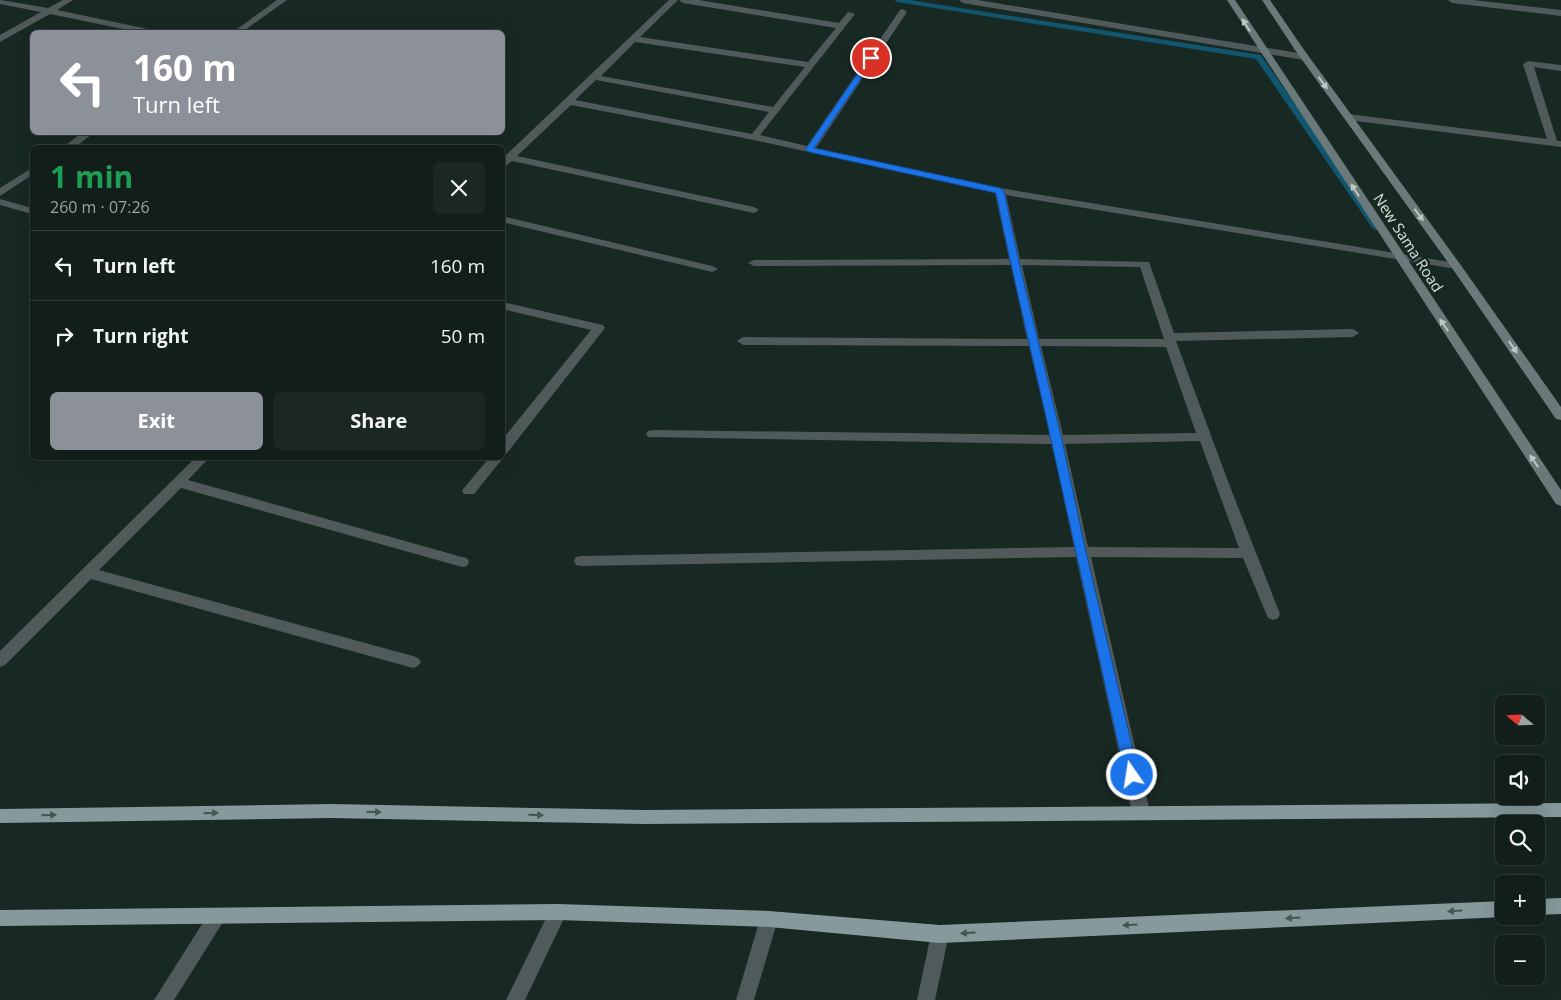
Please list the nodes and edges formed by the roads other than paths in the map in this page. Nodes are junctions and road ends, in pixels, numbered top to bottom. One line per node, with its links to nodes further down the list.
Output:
1 (69, 0): 10 (street)
2 (283, 0): 16 (street)
3 (674, 0): 18 (street)
4 (683, 0): 14 (street)
5 (963, 0): 19 (street)
6 (1231, 0): 19 (main road, New Sama Road, one-way to 6)
7 (1266, 0): 20 (main road, New Sama Road)
8 (1452, 0): 12 (street)
9 (0, 1): 10 (street)
10 (49, 12): 15 (street); 17 (street)
11 (902, 12): 31 (street)
12 (1561, 13)
13 (851, 14): 14 (street)
14 (841, 26): 21 (street)
15 (138, 30)
16 (240, 30)
17 (0, 39)
18 (633, 39): 21 (street); 23 (street)
19 (1262, 50): 20 (street); 40 (main road, New Sama Road, one-way to 19)
20 (1304, 56): 26 (main road, New Sama Road, one-way to 26)
21 (811, 65): 25 (street)
22 (1561, 68): 29 (street)
23 (593, 77): 24 (street); 25 (street)
24 (567, 102): 28 (street); 32 (street)
25 (774, 110): 28 (street)
26 (1348, 117): 29 (street); 43 (main road, New Sama Road, one-way to 43)
27 (86, 135): 30 (street)
28 (754, 136): 31 (street)
29 (1557, 144)
30 (71, 145)
31 (809, 150): 34 (street)
32 (506, 161): 38 (street)
33 (30, 172): 35 (street)
34 (1000, 191): 40 (street); 41 (street)
35 (0, 193)
36 (0, 202): 37 (street)
37 (30, 210)
38 (754, 210)
39 (505, 220): 44 (street)
40 (1397, 255): 43 (street); 59 (main road, New Sama Road, one-way to 40)
41 (1014, 262): 42 (street); 47 (street); 49 (street)
42 (754, 263)
43 (1456, 266): 50 (main road, New Sama Road, one-way to 50)
44 (712, 269)
45 (505, 306): 54 (street)
46 (1353, 333): 47 (street)
47 (1170, 340): 49 (street); 52 (street)
48 (743, 341): 49 (street)
49 (1034, 344): 53 (street)
50 (1561, 416)
51 (653, 434): 53 (street)
52 (1204, 437): 53 (street); 61 (street)
53 (1057, 440): 60 (street)
54 (505, 446)
55 (200, 460): 57 (street)
56 (494, 460): 58 (street)
57 (177, 482): 63 (street); 64 (street)
58 (469, 491)
59 (1561, 501)
60 (1080, 552): 61 (street); 62 (street); 69 (street)
61 (1248, 553): 65 (street)
62 (580, 561)
63 (462, 562)
64 (89, 573): 66 (street); 67 (street)
65 (1274, 614)
66 (0, 661)
67 (413, 662)
68 (1561, 810): 69 (highway)
69 (1141, 812): 70 (highway, one-way to 69)
70 (0, 816)
71 (1561, 906): 72 (highway)
72 (1545, 907)
73 (1495, 909): 78 (highway, one-way to 78)
74 (558, 912): 75 (highway); 77 (highway); 80 (street)
75 (217, 916): 76 (highway); 79 (street)
76 (0, 918)
77 (769, 919): 78 (highway); 81 (street)
78 (940, 934): 82 (street)
79 (163, 1000)
80 (516, 1000)
81 (745, 1000)
82 (926, 1000)

